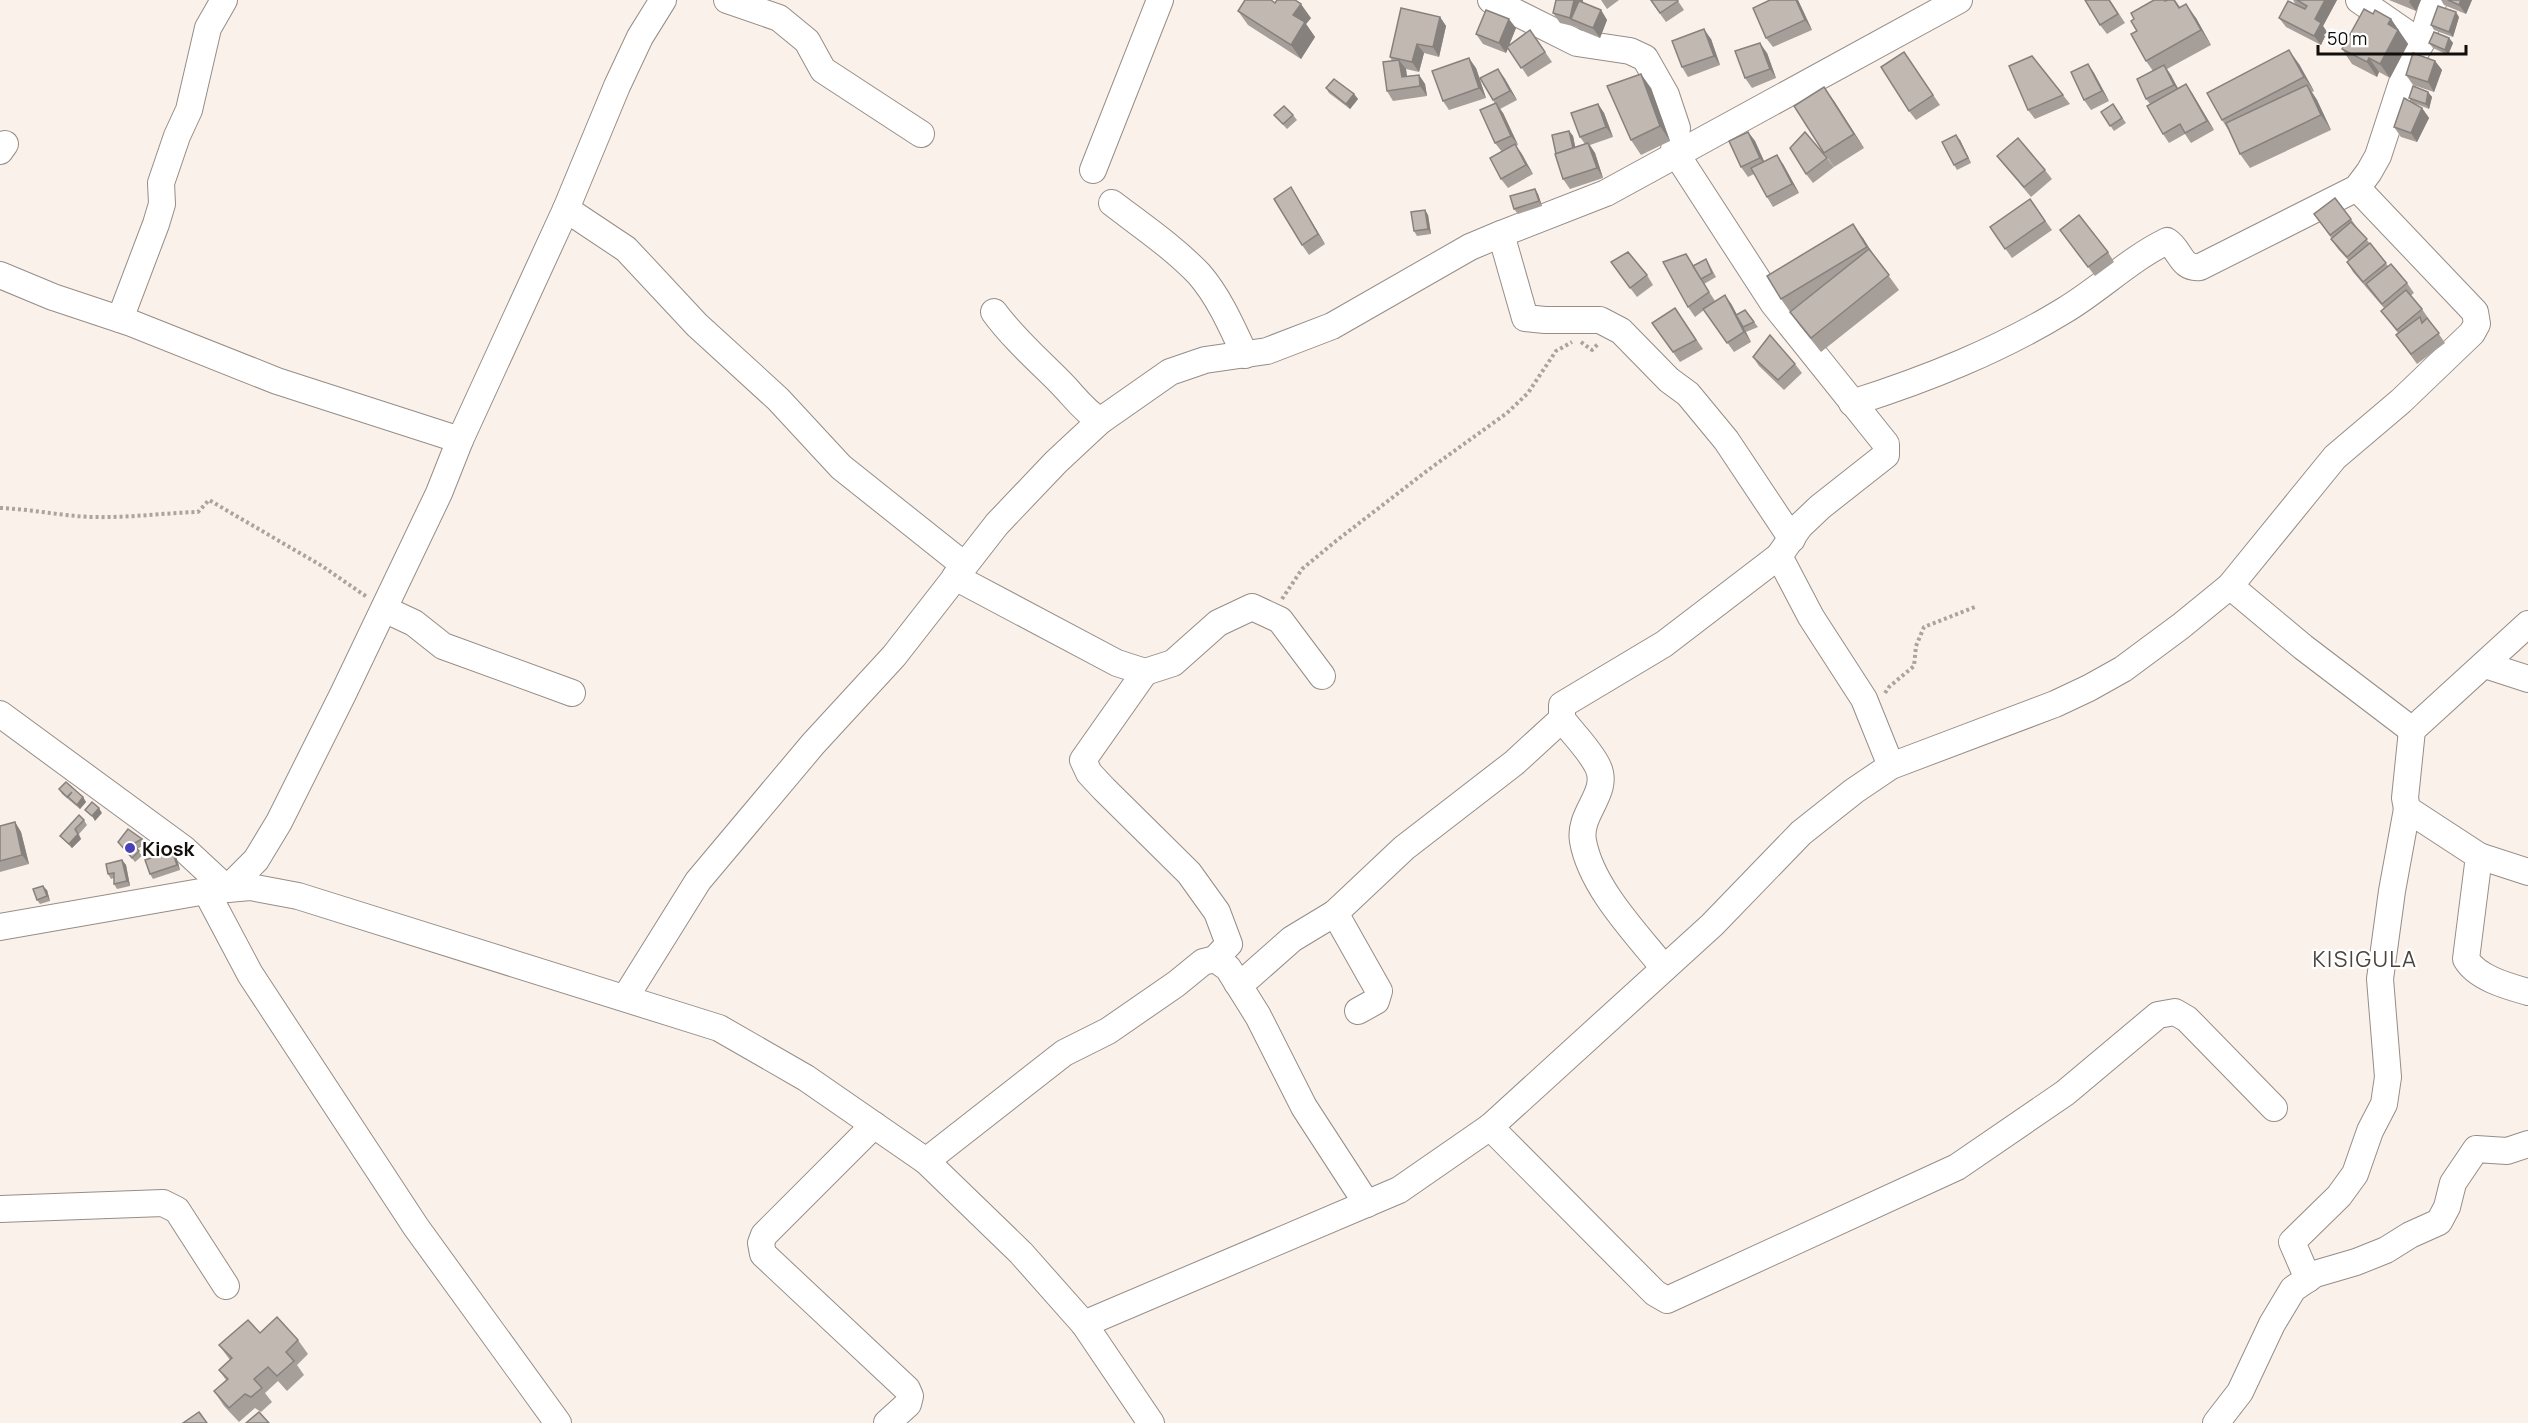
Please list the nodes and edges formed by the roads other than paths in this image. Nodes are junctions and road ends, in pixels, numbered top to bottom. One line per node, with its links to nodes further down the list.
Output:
1 (224, 0): 19 (street)
2 (663, 0): 15 (street)
3 (727, 0): 10 (street)
4 (1160, 0): 12 (street)
5 (1491, 0): 11 (street)
6 (1959, 0): 11 (street)
7 (2360, 0): 9 (street)
8 (2434, 0): 9 (street)
9 (2421, 43): 13 (street)
10 (921, 134)
11 (1675, 156): 16 (street); 21 (street)
12 (1093, 170)
13 (2357, 188): 21 (street); 26 (street)
14 (1112, 203): 20 (street)
15 (566, 208): 23 (street); 25 (street)
16 (1501, 234): 20 (street); 24 (street)
17 (0, 275): 19 (street)
18 (994, 312): 22 (street)
19 (120, 319): 23 (street)
20 (1245, 355): 22 (street)
21 (1852, 403): 24 (street)
22 (1100, 421): 25 (street)
23 (460, 440): 27 (street)
24 (1785, 547): 35 (street); 37 (street)
25 (960, 571): 30 (street); 48 (street)
26 (2230, 586): 36 (street); 37 (street)
27 (384, 609): 33 (street); 41 (street)
28 (2528, 624): 29 (street)
29 (2485, 665): 32 (street); 36 (street)
30 (1144, 672): 31 (street); 44 (street)
31 (1322, 676)
32 (2528, 679)
33 (572, 693)
34 (0, 714): 41 (street)
35 (1562, 719): 42 (street); 45 (street)
36 (2412, 730): 38 (street)
37 (1891, 766): 45 (street)
38 (2408, 809): 39 (street); 57 (street)
39 (2479, 856): 40 (street); 47 (street)
40 (2528, 872)
41 (217, 890): 43 (street); 48 (street); 60 (street)
42 (1335, 913): 46 (street); 49 (street)
43 (0, 927)
44 (1215, 959): 46 (street); 54 (street)
45 (1665, 968): 52 (street)
46 (1237, 983): 55 (street)
47 (2528, 992)
48 (625, 998): 51 (street)
49 (1358, 1011)
50 (2274, 1108): 52 (street)
51 (874, 1125): 54 (street); 61 (street)
52 (1490, 1127): 55 (street)
53 (2528, 1144): 57 (street)
54 (926, 1161): 59 (street)
55 (1367, 1204): 59 (street)
56 (0, 1209): 58 (street)
57 (2308, 1279): 63 (street)
58 (226, 1286)
59 (1084, 1324): 62 (street)
60 (558, 1423)
61 (887, 1423)
62 (1151, 1423)
63 (2216, 1423)

